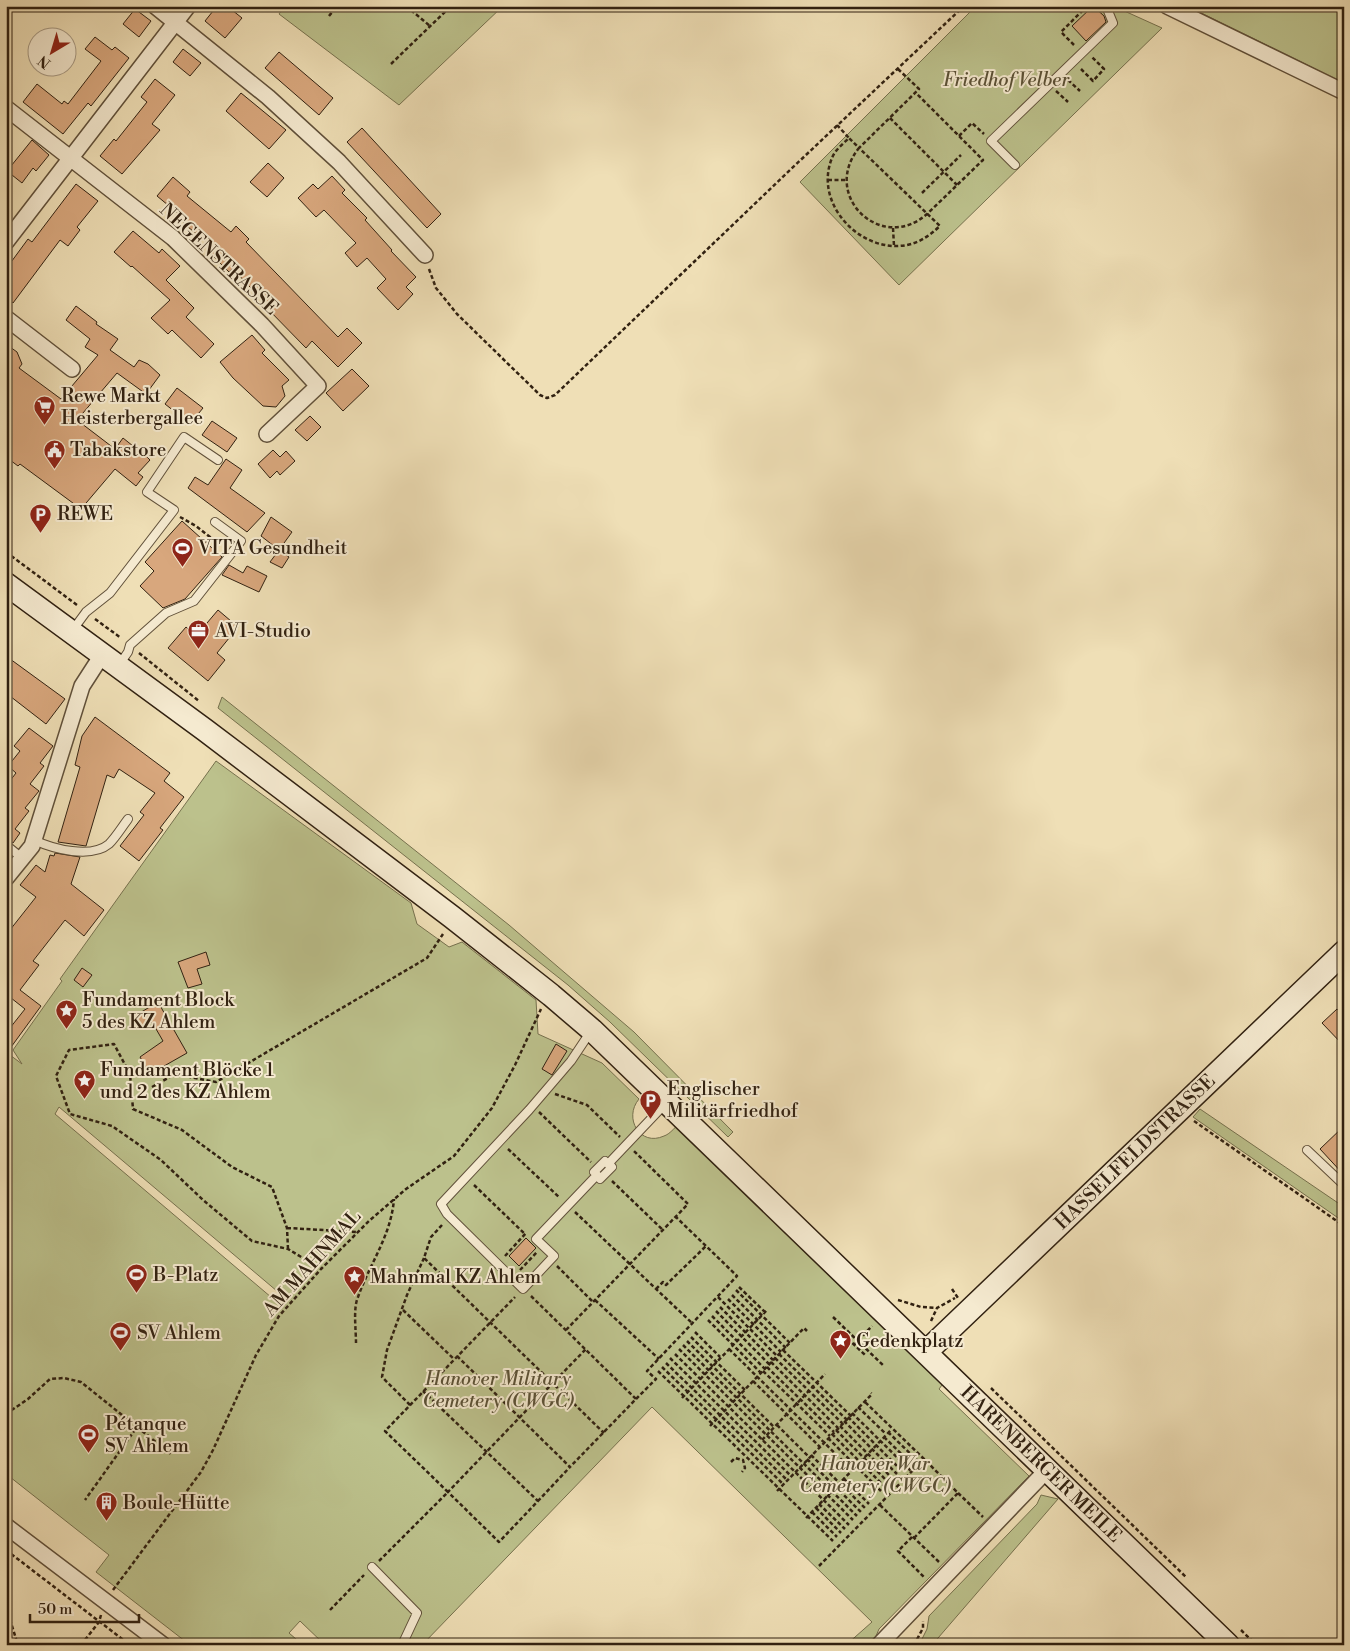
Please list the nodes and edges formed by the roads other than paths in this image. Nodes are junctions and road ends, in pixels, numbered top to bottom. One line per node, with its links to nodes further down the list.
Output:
1 (155, 6): 5 (street)
2 (188, 6): 5 (street)
3 (1106, 6): 9 (lane)
4 (1167, 6): 6 (street)
5 (176, 23): 8 (street); 11 (street)
6 (1344, 92)
7 (6, 108): 8 (street, NEGENSTRASSE)
8 (71, 158): 10 (street); 14 (street, NEGENSTRASSE)
9 (1015, 165)
10 (6, 242)
11 (425, 255)
12 (6, 318): 13 (street)
13 (72, 369)
14 (267, 434)
15 (218, 460): 18 (lane)
16 (215, 522): 19 (lane)
17 (6, 584): 18 (main road, HARENBERGER MEILE)
18 (71, 632): 19 (main road, HARENBERGER MEILE)
19 (110, 661): 21 (street); 26 (main road, HARENBERGER MEILE)
20 (128, 819): 21 (lane)
21 (34, 840): 23 (street)
22 (6, 845): 23 (lane)
23 (22, 858): 24 (street)
24 (6, 878)
25 (1344, 952): 30 (main road, HASSELFELDSTRASSE)
26 (592, 1030): 27 (main road, HARENBERGER MEILE); 27 (lane)
27 (668, 1102): 30 (main road, HARENBERGER MEILE)
28 (1307, 1150): 29 (lane)
29 (1344, 1185)
30 (926, 1352): 31 (main road, HARENBERGER MEILE)
31 (1047, 1470): 34 (main road, HARENBERGER MEILE); 37 (street)
32 (6, 1526): 35 (street)
33 (372, 1567): 36 (lane)
34 (1231, 1634)
35 (163, 1645)
36 (402, 1645)
37 (879, 1645)

